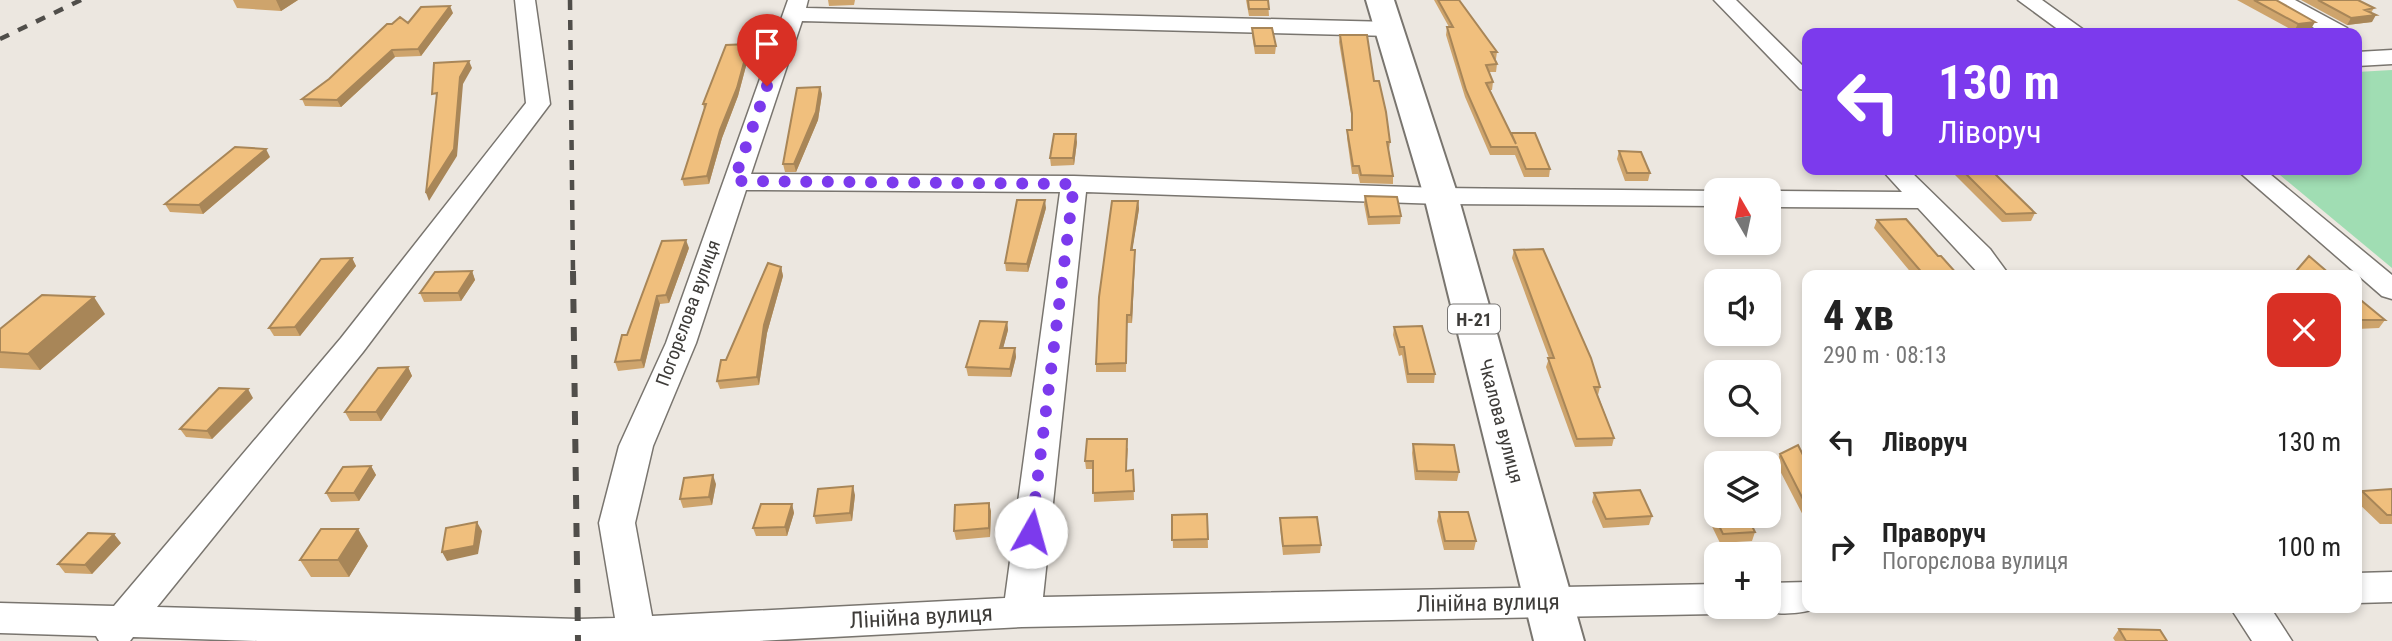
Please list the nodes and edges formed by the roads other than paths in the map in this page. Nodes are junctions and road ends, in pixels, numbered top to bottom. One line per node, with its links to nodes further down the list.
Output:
1 (525, 0): 33 (street)
2 (1724, 0): 13 (street)
3 (2028, 0): 8 (street)
4 (2279, 0): 9 (street)
5 (795, 7): 6 (street); 16 (street, Погорєлова вулиця)
6 (1080, 10): 7 (street)
7 (1386, 15): 18 (main road, Чкалова вулиця / Н-21)
8 (2070, 28)
9 (2330, 28)
10 (2362, 45): 11 (street)
11 (2387, 57): 12 (street)
12 (2362, 59)
13 (1802, 78)
14 (1900, 175): 21 (street)
15 (2256, 175): 23 (street)
16 (734, 181): 17 (street); 34 (street, Погорєлова вулиця)
17 (1074, 184): 18 (street); 30 (street)
18 (1441, 196): 19 (street); 29 (main road, Чкалова вулиця / Н-21)
19 (1704, 198)
20 (1782, 199): 21 (street)
21 (1926, 200): 22 (street)
22 (1990, 270)
23 (2392, 290)
24 (2392, 587): 25 (street)
25 (2362, 588)
26 (1802, 597): 27 (street)
27 (1781, 598)
28 (1704, 599): 29 (street, Лінійна вулиця)
29 (1549, 602): 30 (street, Лінійна вулиця); 36 (main road, Чкалова вулиця / Н-21)
30 (1021, 612): 34 (street, Лінійна вулиця)
31 (2253, 613): 37 (street)
32 (0, 618): 33 (street, Лінійна вулиця)
33 (115, 632): 35 (street, Лінійна вулиця)
34 (636, 632): 35 (street, Лінійна вулиця)
35 (531, 637)
36 (1559, 641)
37 (2273, 641)

